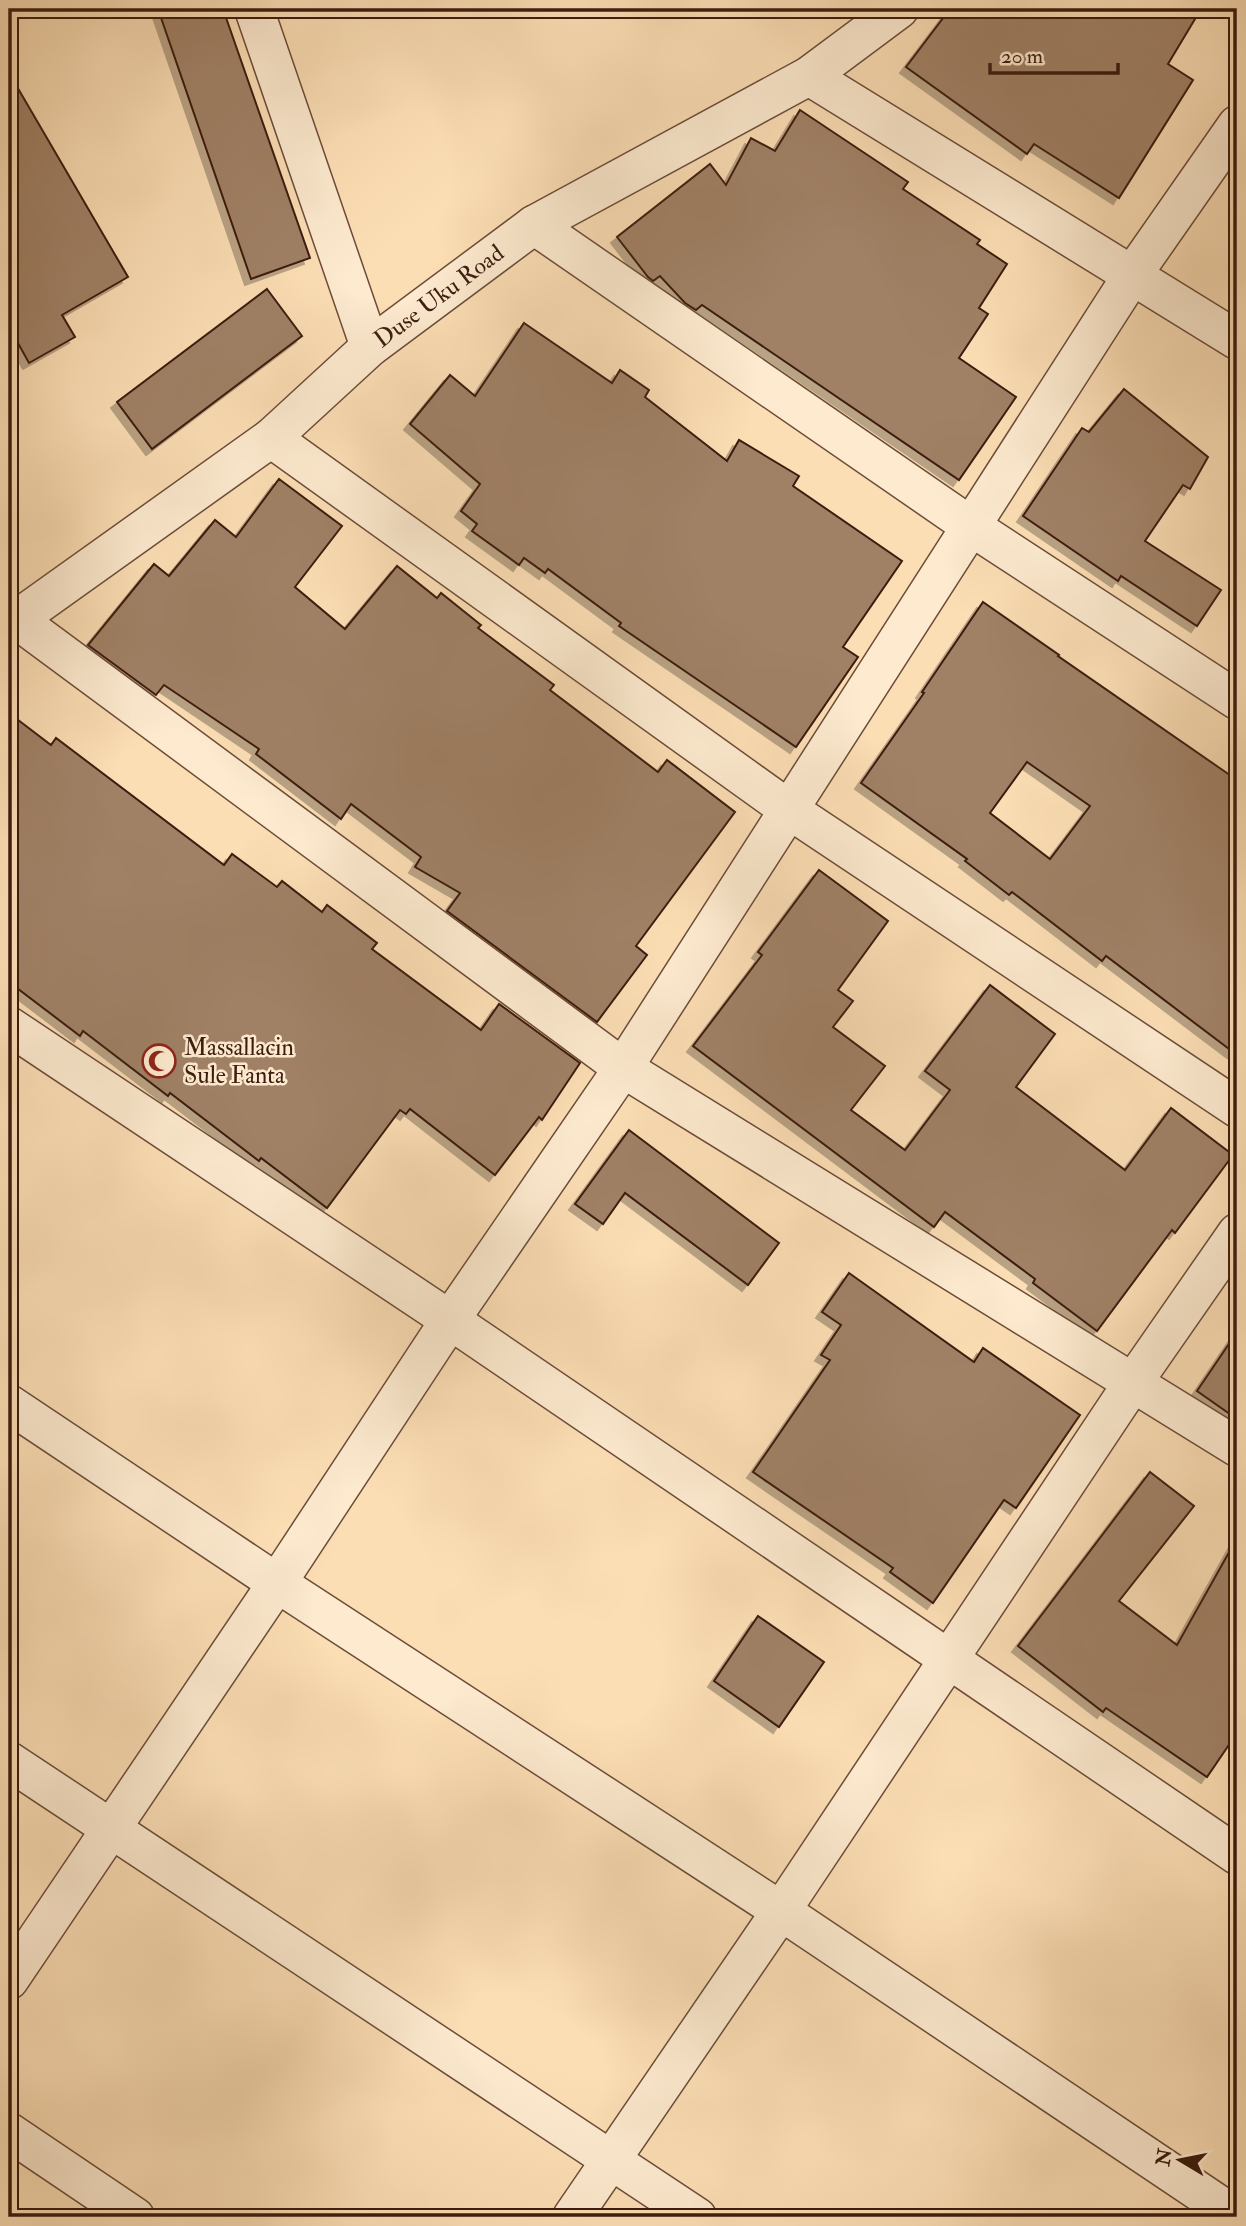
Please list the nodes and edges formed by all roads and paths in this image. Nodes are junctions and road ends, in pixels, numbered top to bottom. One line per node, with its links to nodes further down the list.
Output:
1 (254, 9): 8 (street)
2 (899, 9): 3 (street, Duse Uku Road)
3 (809, 76): 5 (street, Duse Uku Road); 6 (street)
4 (1237, 125): 6 (street)
5 (534, 225): 8 (street, Duse Uku Road); 10 (street)
6 (1133, 274): 7 (street); 10 (street)
7 (1237, 340)
8 (370, 347): 9 (street, Duse Uku Road)
9 (271, 438): 11 (street, Duse Uku Road); 13 (street)
10 (972, 527): 12 (street); 13 (street)
11 (12, 622): 15 (street)
12 (1237, 700)
13 (788, 809): 15 (street); 16 (street)
14 (9, 1026): 18 (street)
15 (623, 1069): 18 (street); 19 (street)
16 (1237, 1108)
17 (1237, 1233): 19 (street)
18 (450, 1320): 22 (street); 23 (street)
19 (1132, 1384): 21 (street); 23 (street)
20 (9, 1404): 22 (street)
21 (1237, 1447)
22 (277, 1583): 25 (street); 27 (street)
23 (949, 1658): 26 (street); 27 (street)
24 (9, 1761): 25 (street)
25 (110, 1828): 28 (street); 30 (street)
26 (1237, 1855)
27 (781, 1911): 30 (street); 34 (street)
28 (9, 1980)
29 (9, 2132): 31 (street)
30 (611, 2160): 32 (street); 33 (street)
31 (135, 2217)
32 (572, 2217)
33 (697, 2217)
34 (1237, 2217)

